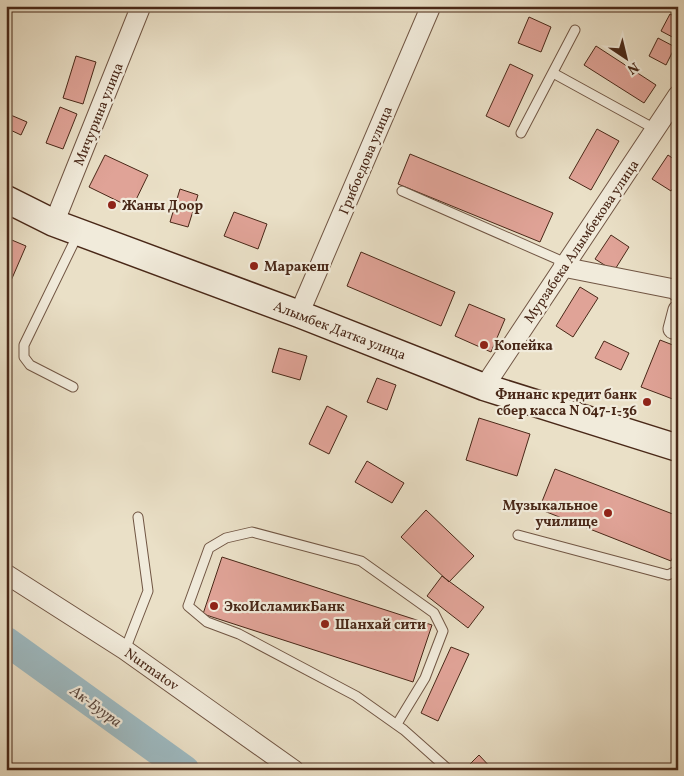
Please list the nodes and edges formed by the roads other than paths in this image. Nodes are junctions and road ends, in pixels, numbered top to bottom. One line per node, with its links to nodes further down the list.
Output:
1 (141, 6): 10 (street, Мичурина улица)
2 (432, 6): 15 (street, Грибоедова улица)
3 (575, 30): 4 (lane)
4 (553, 73): 6 (lane); 7 (lane)
5 (678, 95): 6 (street, Мурзабека Алымбекова улица)
6 (655, 129): 12 (street, Мурзабека Алымбекова улица)
7 (521, 133)
8 (402, 190): 12 (lane)
9 (6, 199): 10 (main road, Алымбек Датка улица)
10 (54, 223): 11 (main road, Алымбек Датка улица)
11 (79, 232): 15 (main road, Алымбек Датка улица); 17 (lane)
12 (565, 265): 13 (street); 18 (street, Мурзабека Алымбекова улица)
13 (678, 292)
14 (678, 310): 16 (street)
15 (299, 314): 18 (main road, Алымбек Датка улица)
16 (672, 329)
17 (73, 387)
18 (484, 387): 19 (main road, Алымбек Датка улица)
19 (678, 448)
20 (138, 517): 24 (lane)
21 (518, 535): 22 (lane)
22 (678, 570)
23 (6, 574): 24 (street, Nurmatov)
24 (125, 650): 26 (street, Nurmatov)
25 (396, 724): 25 (lane); 27 (lane)
26 (294, 770)
27 (449, 770)

